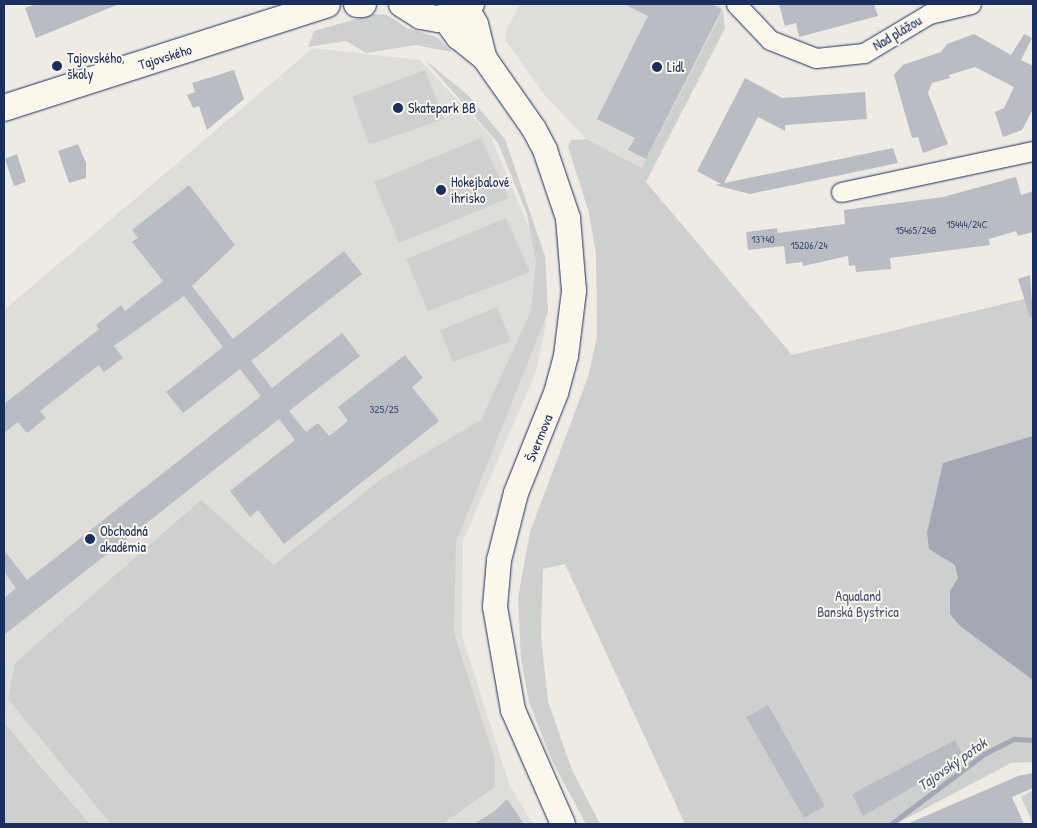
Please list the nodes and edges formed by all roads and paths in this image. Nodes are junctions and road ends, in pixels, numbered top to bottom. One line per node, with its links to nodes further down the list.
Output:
1 (327, 4): 9 (main road, Tajovského)
2 (357, 4): 3 (main road)
3 (362, 4)
4 (402, 4): 8 (main road)
5 (736, 4): 7 (street, Nad plážou)
6 (971, 4): 7 (street, Nad plážou)
7 (924, 9)
8 (461, 10): 12 (street, Švermova)
9 (4, 108)
10 (1033, 151): 11 (street)
11 (841, 192)
12 (563, 824)

